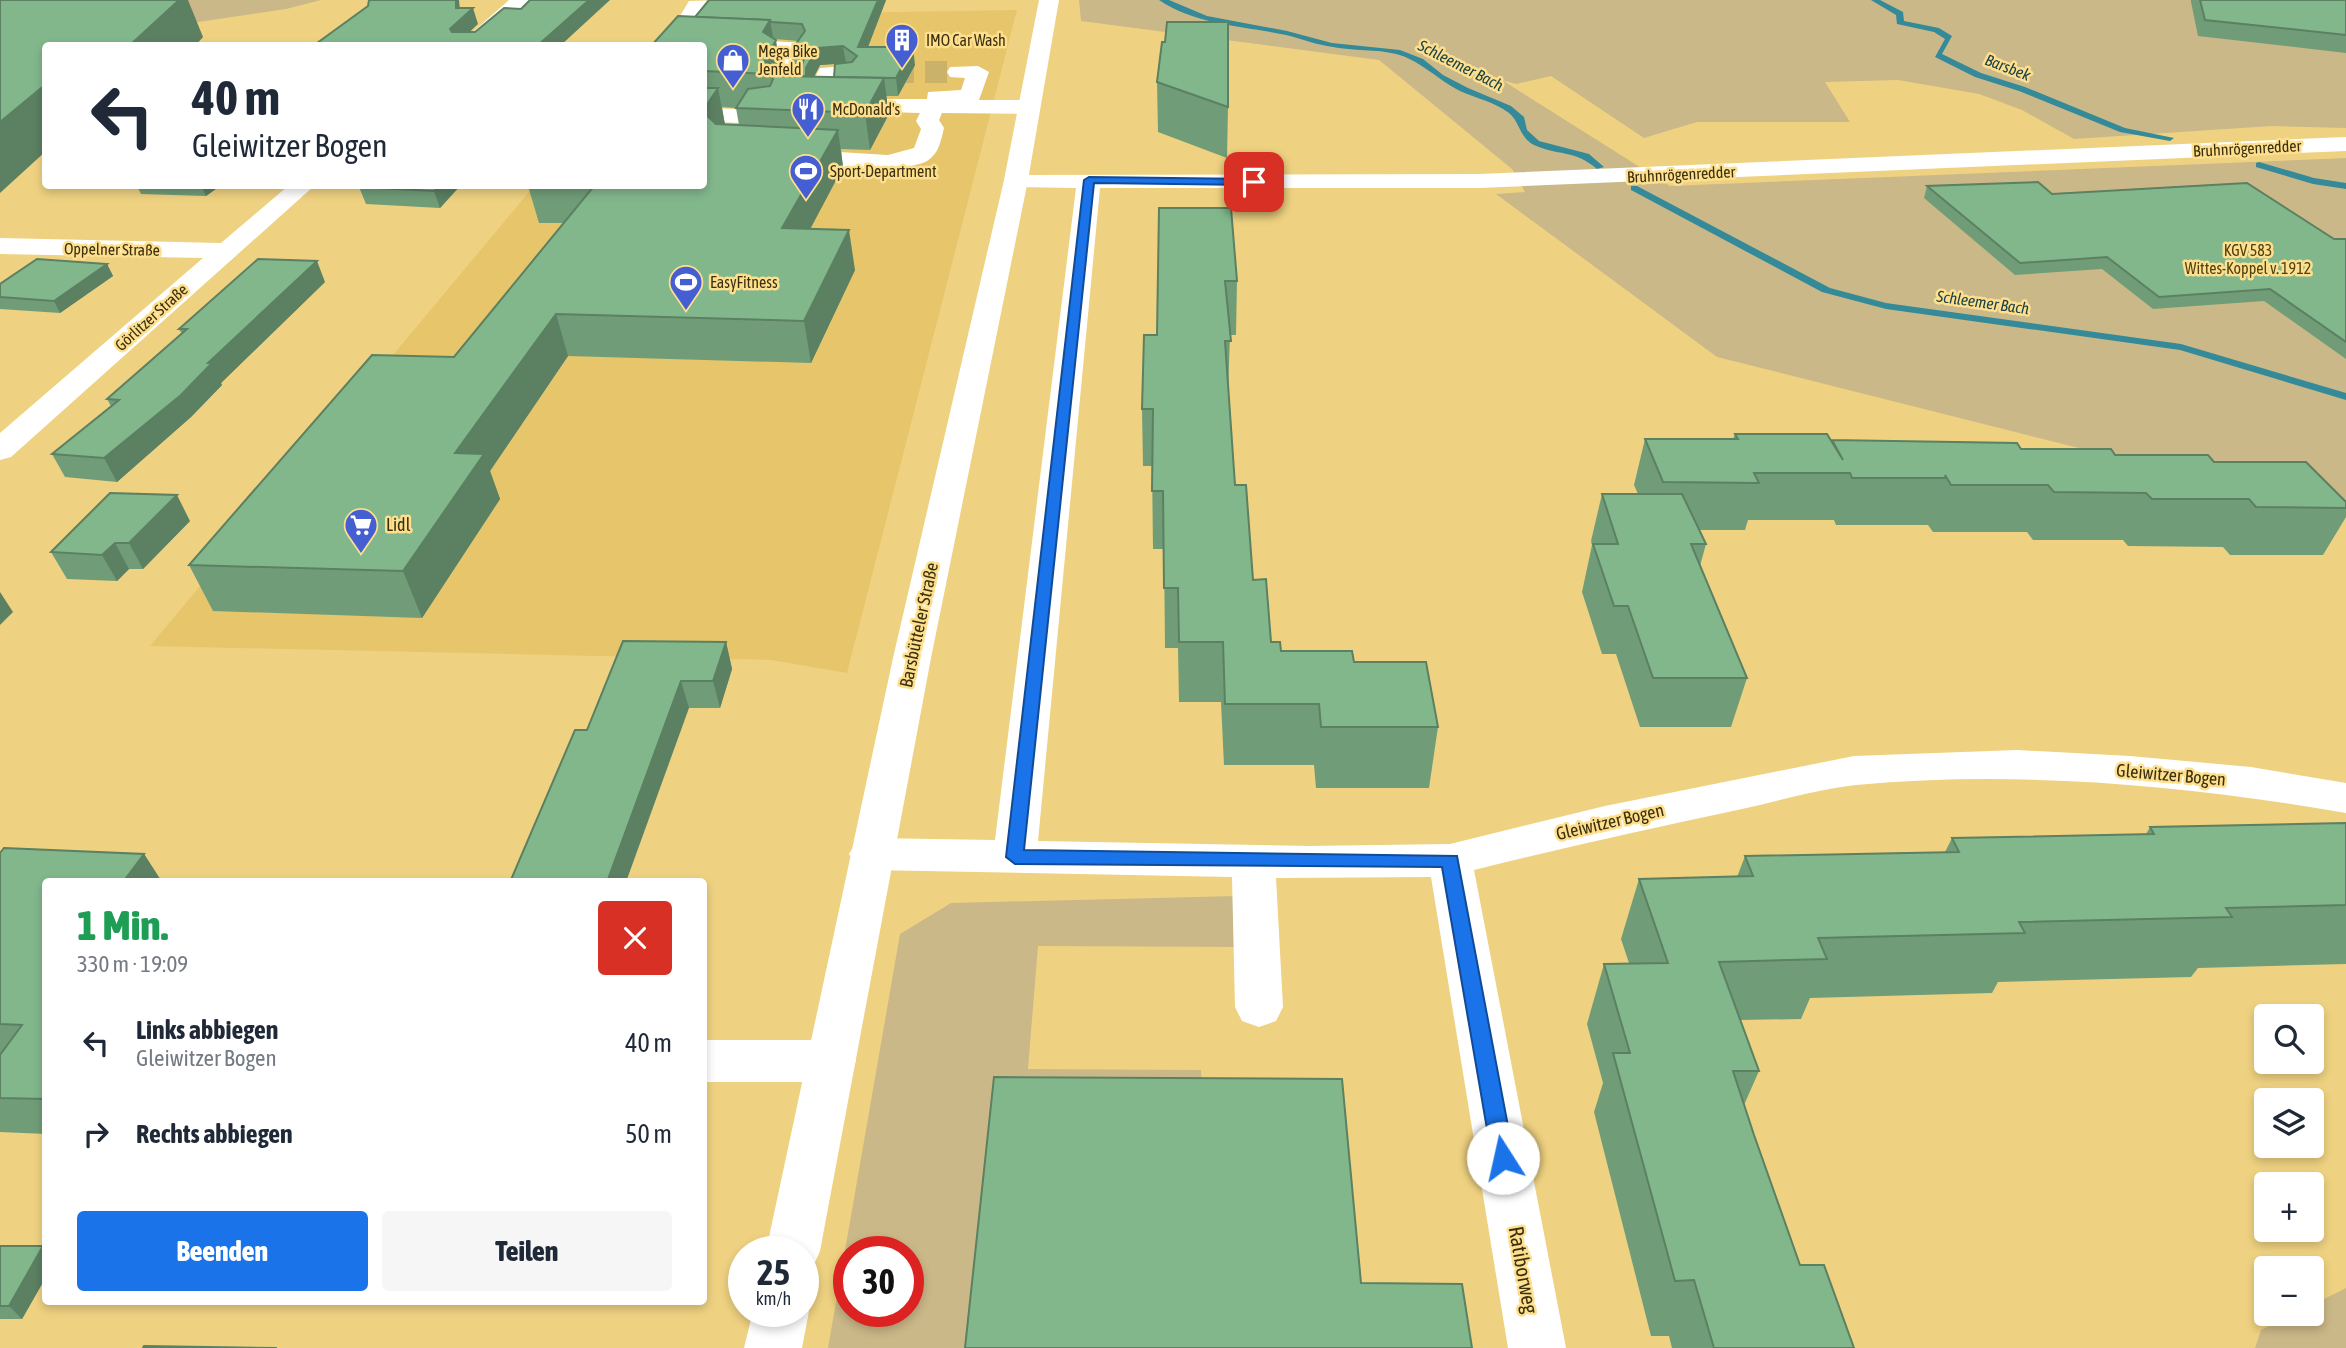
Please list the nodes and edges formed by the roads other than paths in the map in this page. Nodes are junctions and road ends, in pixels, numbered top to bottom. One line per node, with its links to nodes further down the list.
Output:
1 (521, 0): 4 (street)
2 (722, 0): 5 (street)
3 (1049, 0): 10 (street, Barsbütteler Straße)
4 (472, 42)
5 (695, 42)
6 (707, 43): 9 (street)
7 (846, 72): 9 (street)
8 (958, 72): 9 (street)
9 (825, 101): 11 (street)
10 (1030, 107): 11 (street); 18 (street, Barsbütteler Straße)
11 (942, 109): 13 (street); 16 (street)
12 (707, 115): 13 (street)
13 (746, 116): 14 (street)
14 (732, 138)
15 (2346, 144): 17 (street, Bruhnrögenredder)
16 (770, 155)
17 (1799, 168): 19 (street, Bruhnrögenredder); 20 (street)
18 (1016, 180): 19 (street, Bruhnrögenredder); 26 (street, Barsbütteler Straße)
19 (1089, 180): 27 (street)
20 (1819, 188)
21 (298, 189): 23 (street, Görlitzer Straße)
22 (0, 246): 23 (street, Oppelner Straße)
23 (225, 251): 24 (street, Görlitzer Straße)
24 (0, 450)
25 (2346, 798): 28 (street, Gleiwitzer Bogen)
26 (871, 854): 27 (street, Gleiwitzer Bogen); 32 (street, Barsbütteler Straße)
27 (1015, 857): 29 (street, Gleiwitzer Bogen)
28 (1450, 860): 29 (street, Gleiwitzer Bogen); 36 (street, Ratiborweg)
29 (1253, 861): 30 (street)
30 (1259, 1007)
31 (707, 1061): 32 (street)
32 (831, 1061): 33 (street, Barsbütteler Straße)
33 (796, 1236)
34 (778, 1327): 35 (street)
35 (773, 1348)
36 (1537, 1348)

